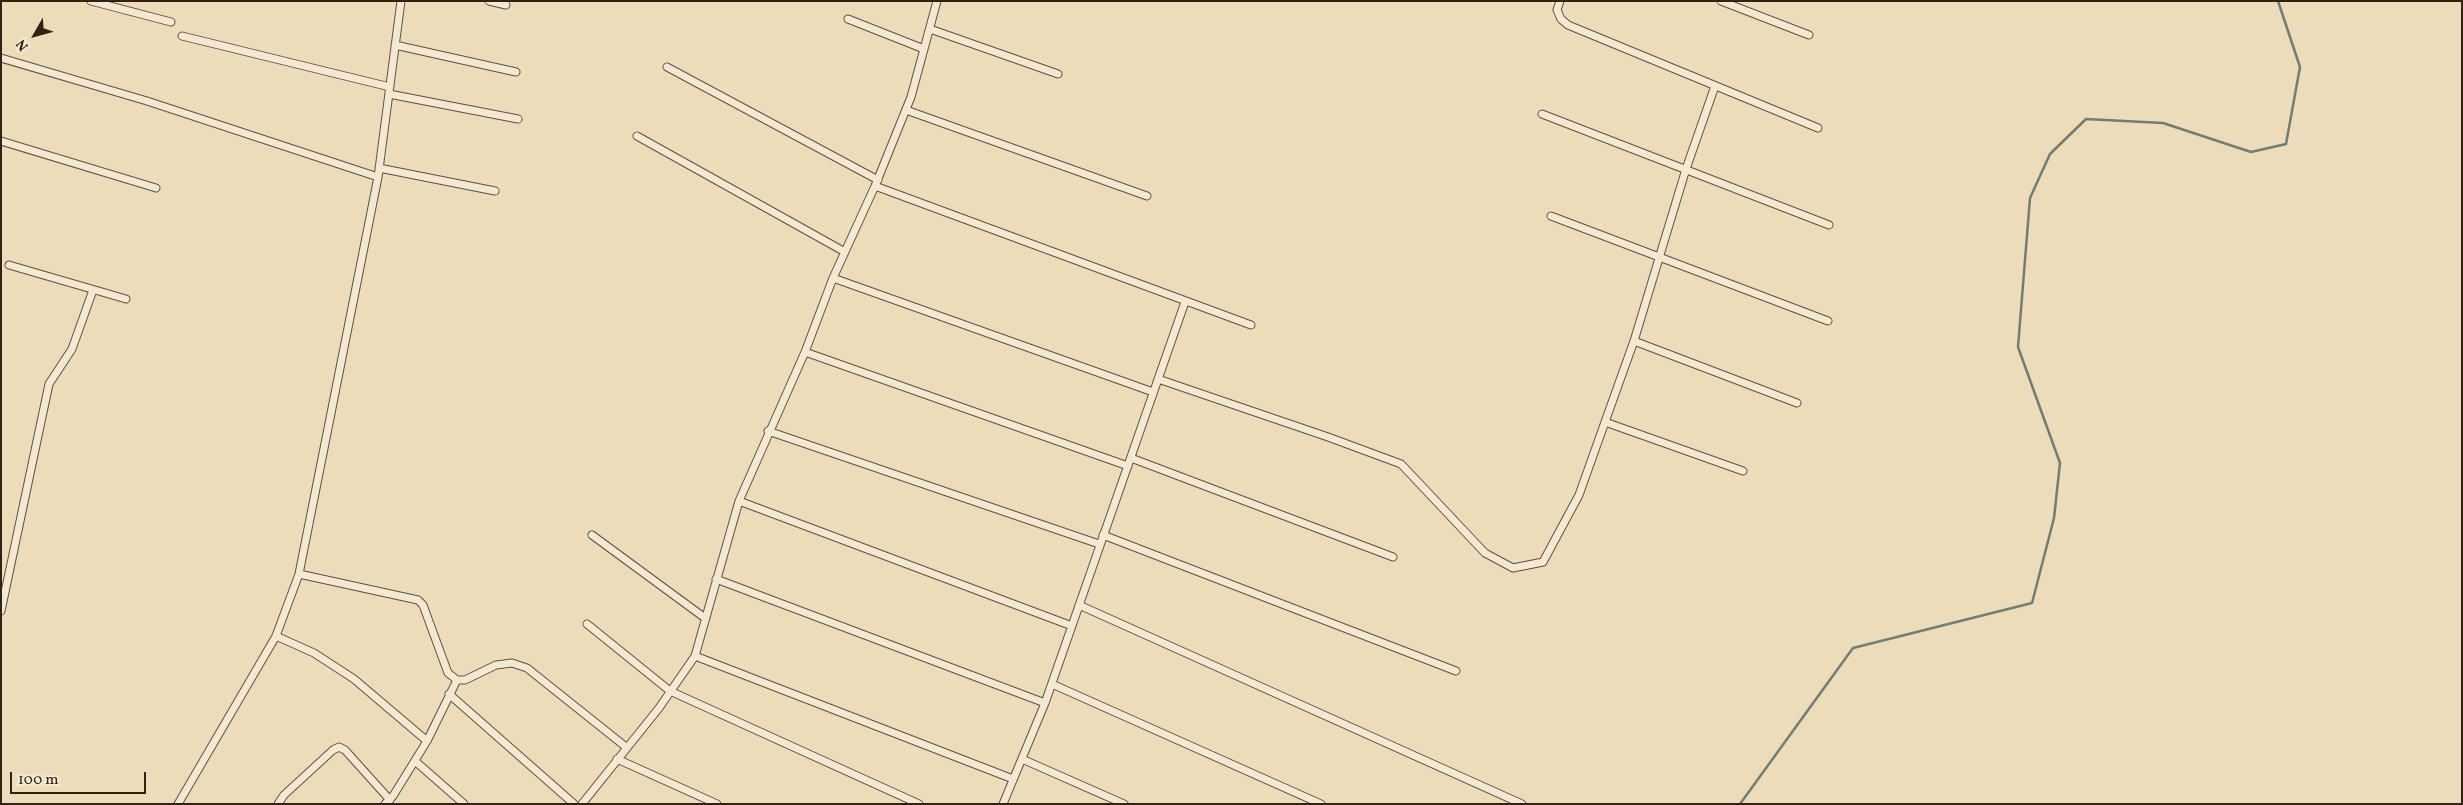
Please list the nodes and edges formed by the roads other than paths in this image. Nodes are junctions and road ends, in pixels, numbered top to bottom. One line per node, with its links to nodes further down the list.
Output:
1 (91, 1): 9 (street)
2 (401, 1): 13 (street)
3 (489, 1): 7 (street)
4 (937, 1): 10 (street)
5 (1560, 1): 19 (street)
6 (1722, 1): 11 (street)
7 (506, 5)
8 (848, 19): 14 (street)
9 (171, 22)
10 (930, 29): 14 (street); 18 (street)
11 (1809, 35)
12 (182, 36): 20 (street)
13 (395, 45): 17 (street); 20 (street)
14 (924, 50): 21 (street)
15 (1, 58): 29 (street)
16 (667, 67): 30 (street)
17 (516, 72)
18 (1058, 74)
19 (1715, 86): 24 (street); 28 (street)
20 (389, 90): 23 (street); 27 (street)
21 (906, 110): 30 (street); 33 (street)
22 (1542, 114): 28 (street)
23 (518, 120)
24 (1818, 128)
25 (637, 136): 36 (street)
26 (1, 141): 31 (street)
27 (379, 168): 29 (street); 32 (street)
28 (1686, 169): 35 (street); 37 (street)
29 (378, 177): 59 (street)
30 (876, 183): 36 (street); 42 (street)
31 (156, 188)
32 (495, 191)
33 (1147, 196)
34 (1551, 216): 37 (street)
35 (1829, 225)
36 (845, 252): 39 (street)
37 (1660, 256): 43 (street); 45 (street)
38 (9, 265): 40 (street)
39 (833, 278): 46 (street); 48 (street)
40 (94, 290): 41 (street); 62 (street)
41 (126, 299)
42 (1185, 302): 44 (street); 47 (street)
43 (1828, 321)
44 (1251, 325)
45 (1634, 341): 49 (street); 50 (street)
46 (804, 352): 51 (street); 52 (street)
47 (1158, 379): 48 (street); 50 (street)
48 (1153, 392): 52 (street)
49 (1797, 403)
50 (1605, 422): 53 (street)
51 (768, 431): 54 (street); 57 (street)
52 (1129, 462): 55 (street); 58 (street)
53 (1743, 471)
54 (739, 500): 60 (street); 65 (street)
55 (1103, 534): 57 (street); 68 (street)
56 (592, 535): 63 (street)
57 (1100, 544): 61 (street)
58 (1394, 557)
59 (299, 574): 66 (street); 69 (street)
60 (716, 579): 63 (street); 73 (street)
61 (1079, 605): 65 (street); 91 (street)
62 (1, 611)
63 (706, 618): 67 (street)
64 (587, 624): 71 (street)
65 (1072, 626): 70 (street)
66 (276, 636): 74 (street); 81 (street)
67 (695, 656): 71 (street); 79 (street)
68 (1456, 671)
69 (457, 680): 72 (street); 75 (street)
70 (1052, 684): 73 (street); 90 (street)
71 (670, 691): 75 (street); 87 (street)
72 (450, 694): 74 (street); 84 (street)
73 (1045, 703): 77 (street)
74 (427, 741): 78 (street)
75 (626, 747): 76 (street)
76 (617, 759): 85 (street); 86 (street)
77 (1022, 759): 79 (street); 89 (street)
78 (415, 760): 80 (street); 83 (street)
79 (1013, 779): 88 (street)
80 (388, 802): 82 (street)
81 (178, 804)
82 (278, 804)
83 (464, 804)
84 (574, 804)
85 (582, 804)
86 (717, 804)
87 (919, 804)
88 (1003, 804)
89 (1124, 804)
90 (1321, 804)
91 (1522, 804)

